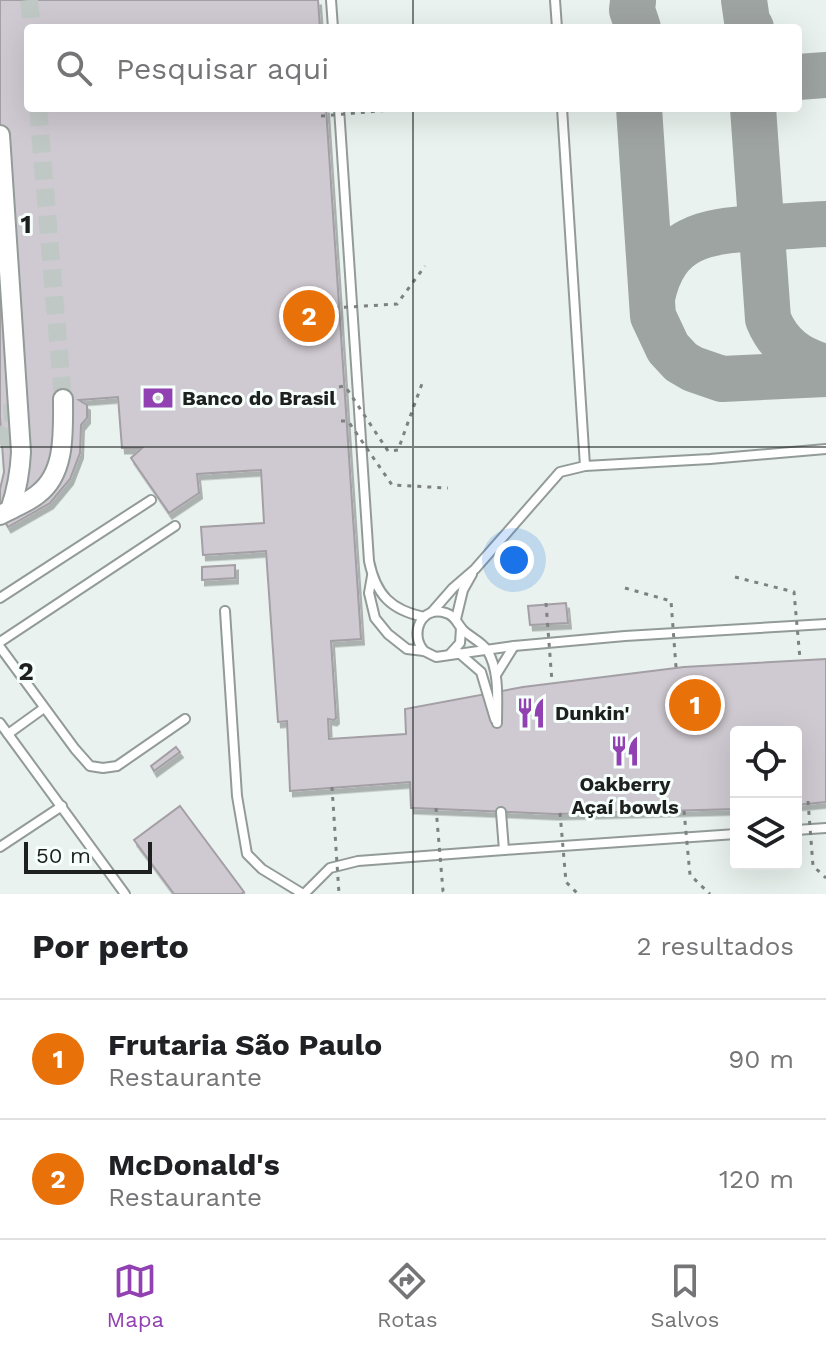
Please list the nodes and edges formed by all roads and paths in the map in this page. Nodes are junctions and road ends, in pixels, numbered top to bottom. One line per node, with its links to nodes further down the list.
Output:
1 (331, 0): 3 (lane)
2 (555, 0): 4 (lane)
3 (333, 24)
4 (557, 24)
5 (335, 112): 8 (path, bridge)
6 (339, 112): 11 (lane)
7 (562, 112): 20 (lane)
8 (321, 116)
9 (0, 135): 23 (street)
10 (425, 266): 11 (path, bridge)
11 (352, 306): 12 (path, bridge); 16 (lane)
12 (334, 308)
13 (423, 381): 16 (path, bridge)
14 (339, 387): 16 (path, bridge)
15 (63, 399): 23 (street)
16 (358, 405): 18 (lane)
17 (341, 421): 18 (path, bridge)
18 (360, 439): 21 (path, bridge); 26 (lane)
19 (826, 449): 20 (lane)
20 (585, 466): 25 (lane)
21 (448, 488)
22 (151, 500): 29 (lane)
23 (5, 513)
24 (175, 526): 39 (lane)
25 (475, 569): 32 (lane); 33 (lane)
26 (372, 575): 32 (lane); 42 (lane)
27 (735, 577): 35 (path, bridge)
28 (625, 588): 37 (path, bridge)
29 (0, 598)
30 (546, 603): 38 (path, bridge)
31 (225, 611): 71 (lane)
32 (428, 615): 33 (lane); 42 (lane)
33 (456, 619): 36 (lane)
34 (826, 624): 35 (lane)
35 (797, 626): 37 (lane); 44 (path, bridge)
36 (461, 628): 41 (lane); 43 (lane)
37 (673, 634): 38 (lane); 45 (path, bridge)
38 (550, 643): 40 (lane); 47 (path, bridge)
39 (0, 645): 48 (lane)
40 (514, 646): 41 (lane); 46 (lane)
41 (487, 650): 43 (lane); 46 (lane)
42 (424, 651): 43 (lane)
43 (454, 654): 46 (lane)
44 (800, 659)
45 (676, 667)
46 (496, 675)
47 (552, 682)
48 (44, 708): 49 (lane); 51 (lane)
49 (185, 719)
50 (0, 723): 51 (lane)
51 (8, 734): 54 (lane)
52 (332, 787): 68 (path, bridge)
53 (808, 801): 60 (path, bridge)
54 (62, 806): 65 (lane); 70 (lane)
55 (436, 808): 67 (path, bridge)
56 (684, 811): 63 (path, bridge)
57 (501, 812): 66 (lane)
58 (560, 813): 64 (path, bridge)
59 (826, 828): 60 (lane)
60 (810, 829): 61 (lane); 69 (path, bridge)
61 (802, 830)
62 (730, 834): 63 (lane)
63 (686, 838): 64 (lane); 75 (path, bridge)
64 (563, 846): 66 (lane); 74 (path, bridge)
65 (0, 847)
66 (504, 850): 67 (lane)
67 (440, 855): 68 (lane); 73 (path, bridge)
68 (337, 866): 71 (lane); 72 (path, bridge)
69 (826, 878)
70 (125, 894)
71 (303, 894)
72 (339, 894)
73 (445, 894)
74 (578, 894)
75 (710, 894)

